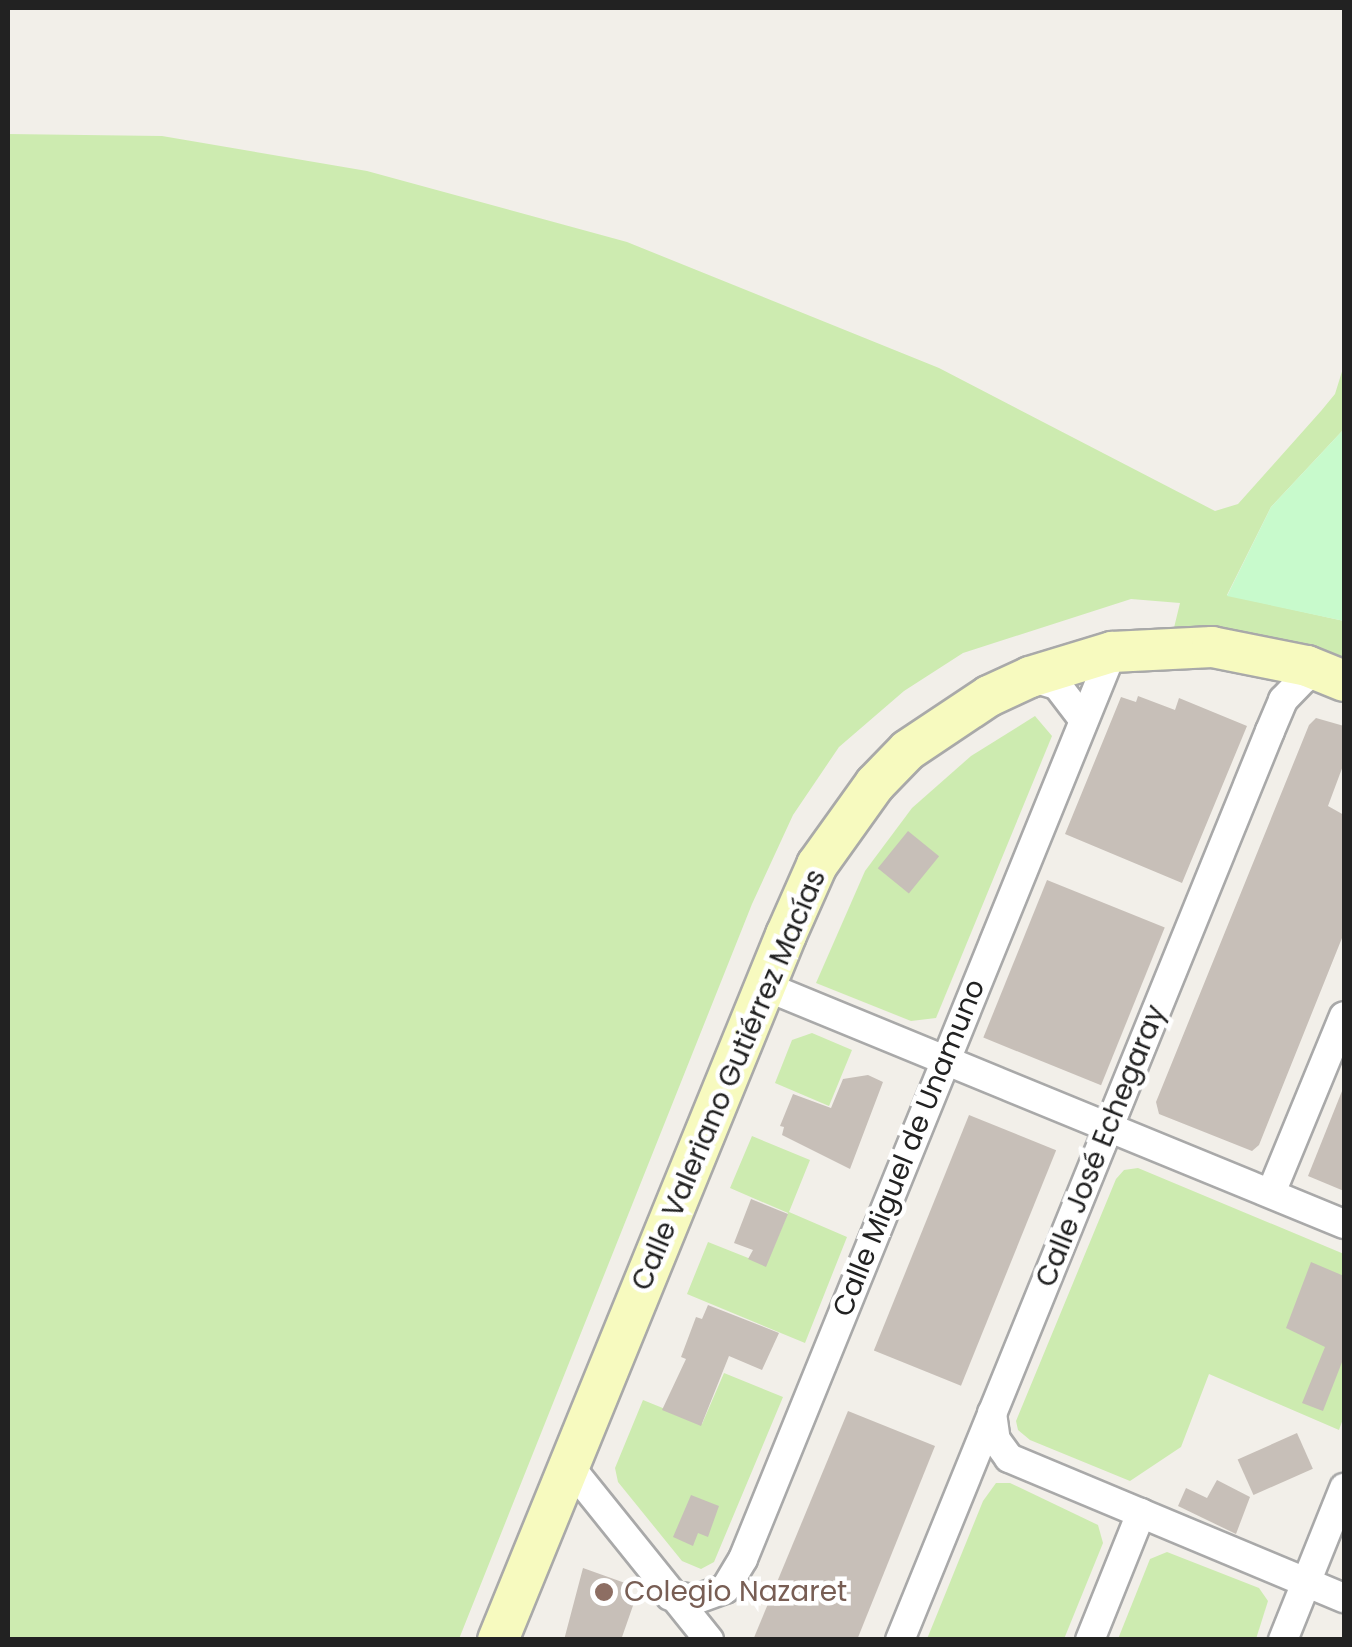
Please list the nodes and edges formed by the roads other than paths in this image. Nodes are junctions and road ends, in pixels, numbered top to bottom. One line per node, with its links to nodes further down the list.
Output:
1 (1112, 652): 2 (main road, Calle Valeriano Gutiérrez Macías); 3 (main road, Calle Valeriano Gutiérrez Macías); 4 (street, Calle Miguel de Unamuno)
2 (1334, 676): 8 (street, Calle José Echegaray)
3 (1030, 677): 4 (street); 5 (main road, Calle Valeriano Gutiérrez Macías)
4 (1084, 719): 7 (street, Calle Miguel de Unamuno)
5 (766, 987): 7 (street); 12 (main road, Calle Valeriano Gutiérrez Macías)
6 (1344, 1016): 9 (street)
7 (945, 1060): 8 (street); 16 (street, Calle Miguel de Unamuno)
8 (1109, 1127): 9 (street); 11 (street, Calle José Echegaray)
9 (1271, 1194): 10 (street)
10 (1344, 1224)
11 (992, 1413): 14 (street); 20 (street, Calle José Echegaray)
12 (570, 1467): 16 (street); 18 (main road, Calle Valeriano Gutiérrez Macías)
13 (1344, 1488): 15 (street)
14 (1140, 1513): 15 (street); 21 (street)
15 (1306, 1582): 17 (street); 22 (street)
16 (670, 1596): 19 (street)
17 (1344, 1598)
18 (498, 1640)
19 (709, 1640)
20 (900, 1640)
21 (1090, 1640)
22 (1283, 1640)

